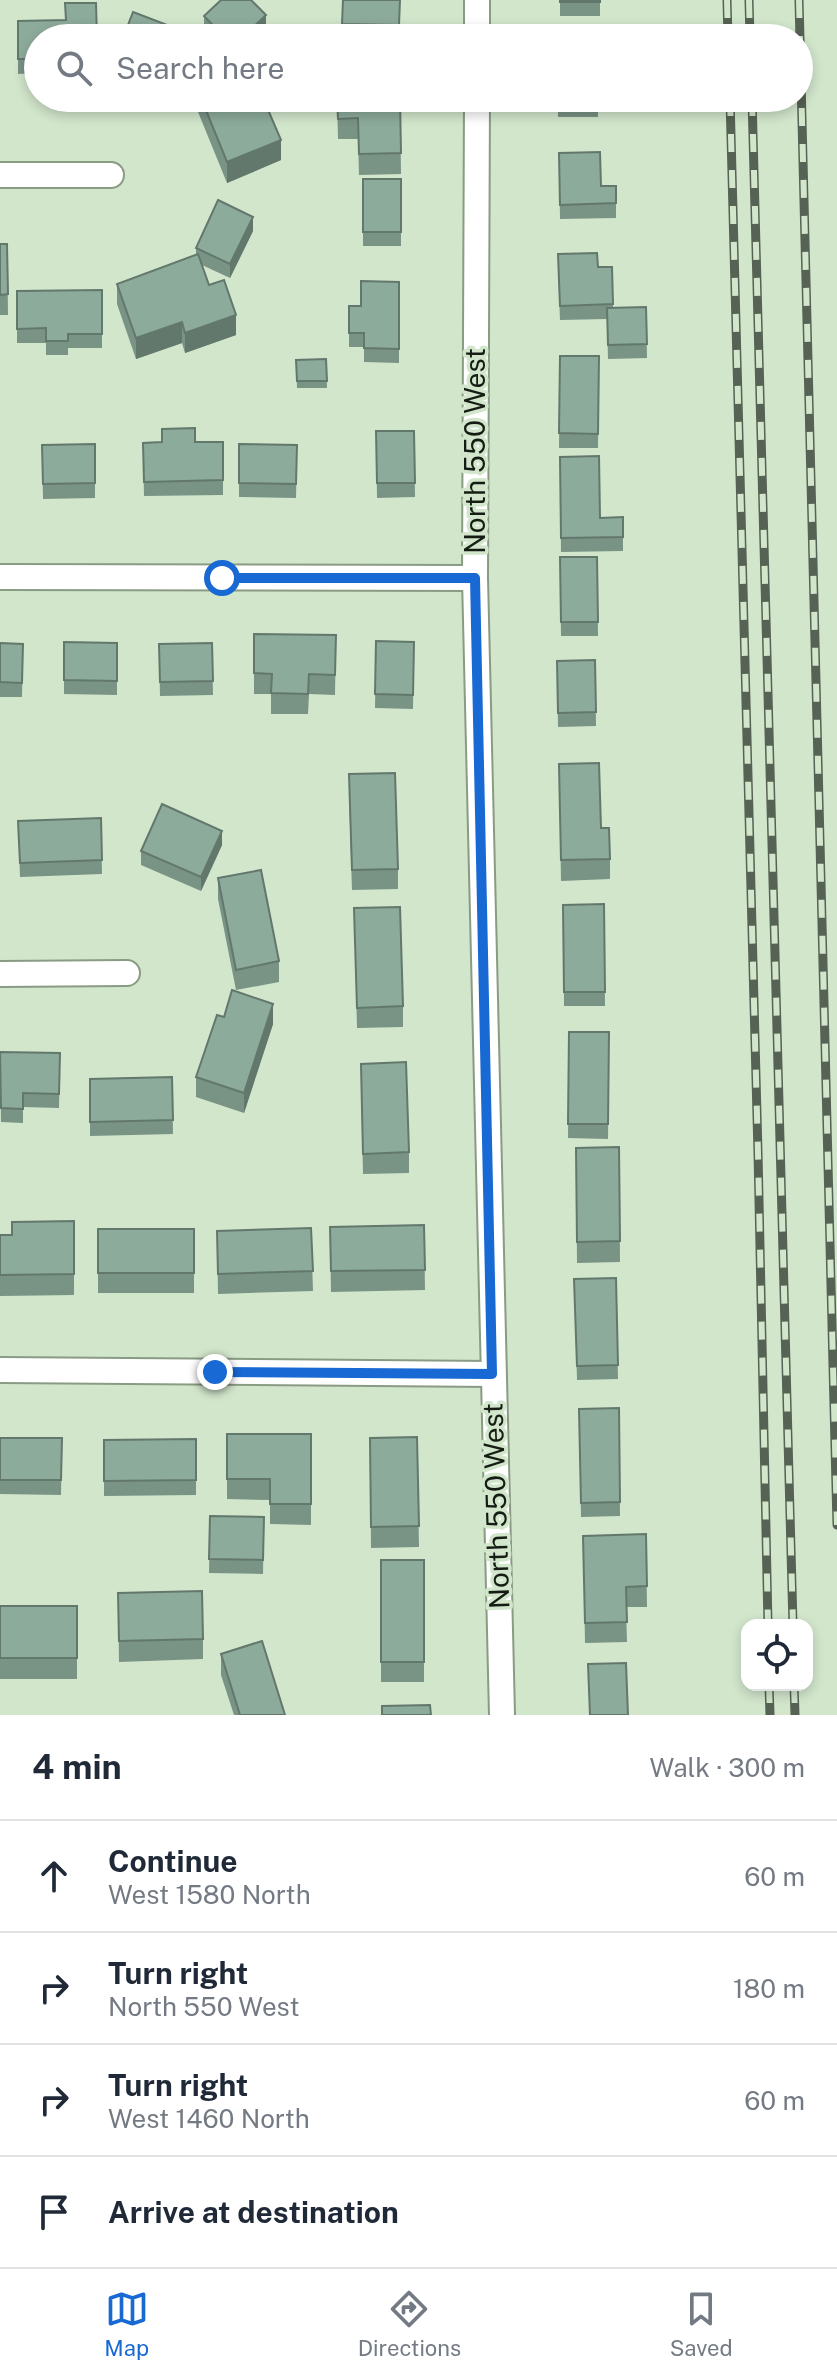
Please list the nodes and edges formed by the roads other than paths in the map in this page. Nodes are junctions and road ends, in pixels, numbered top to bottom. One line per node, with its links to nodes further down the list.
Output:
1 (477, 0): 2 (street)
2 (477, 24)
3 (477, 112): 7 (street, North 550 West)
4 (0, 175): 5 (street)
5 (111, 175)
6 (0, 577): 7 (street)
7 (475, 578): 11 (street, North 550 West)
8 (127, 973): 9 (street)
9 (0, 974)
10 (0, 1370): 11 (street)
11 (492, 1374): 12 (street, North 550 West)
12 (502, 1715)

